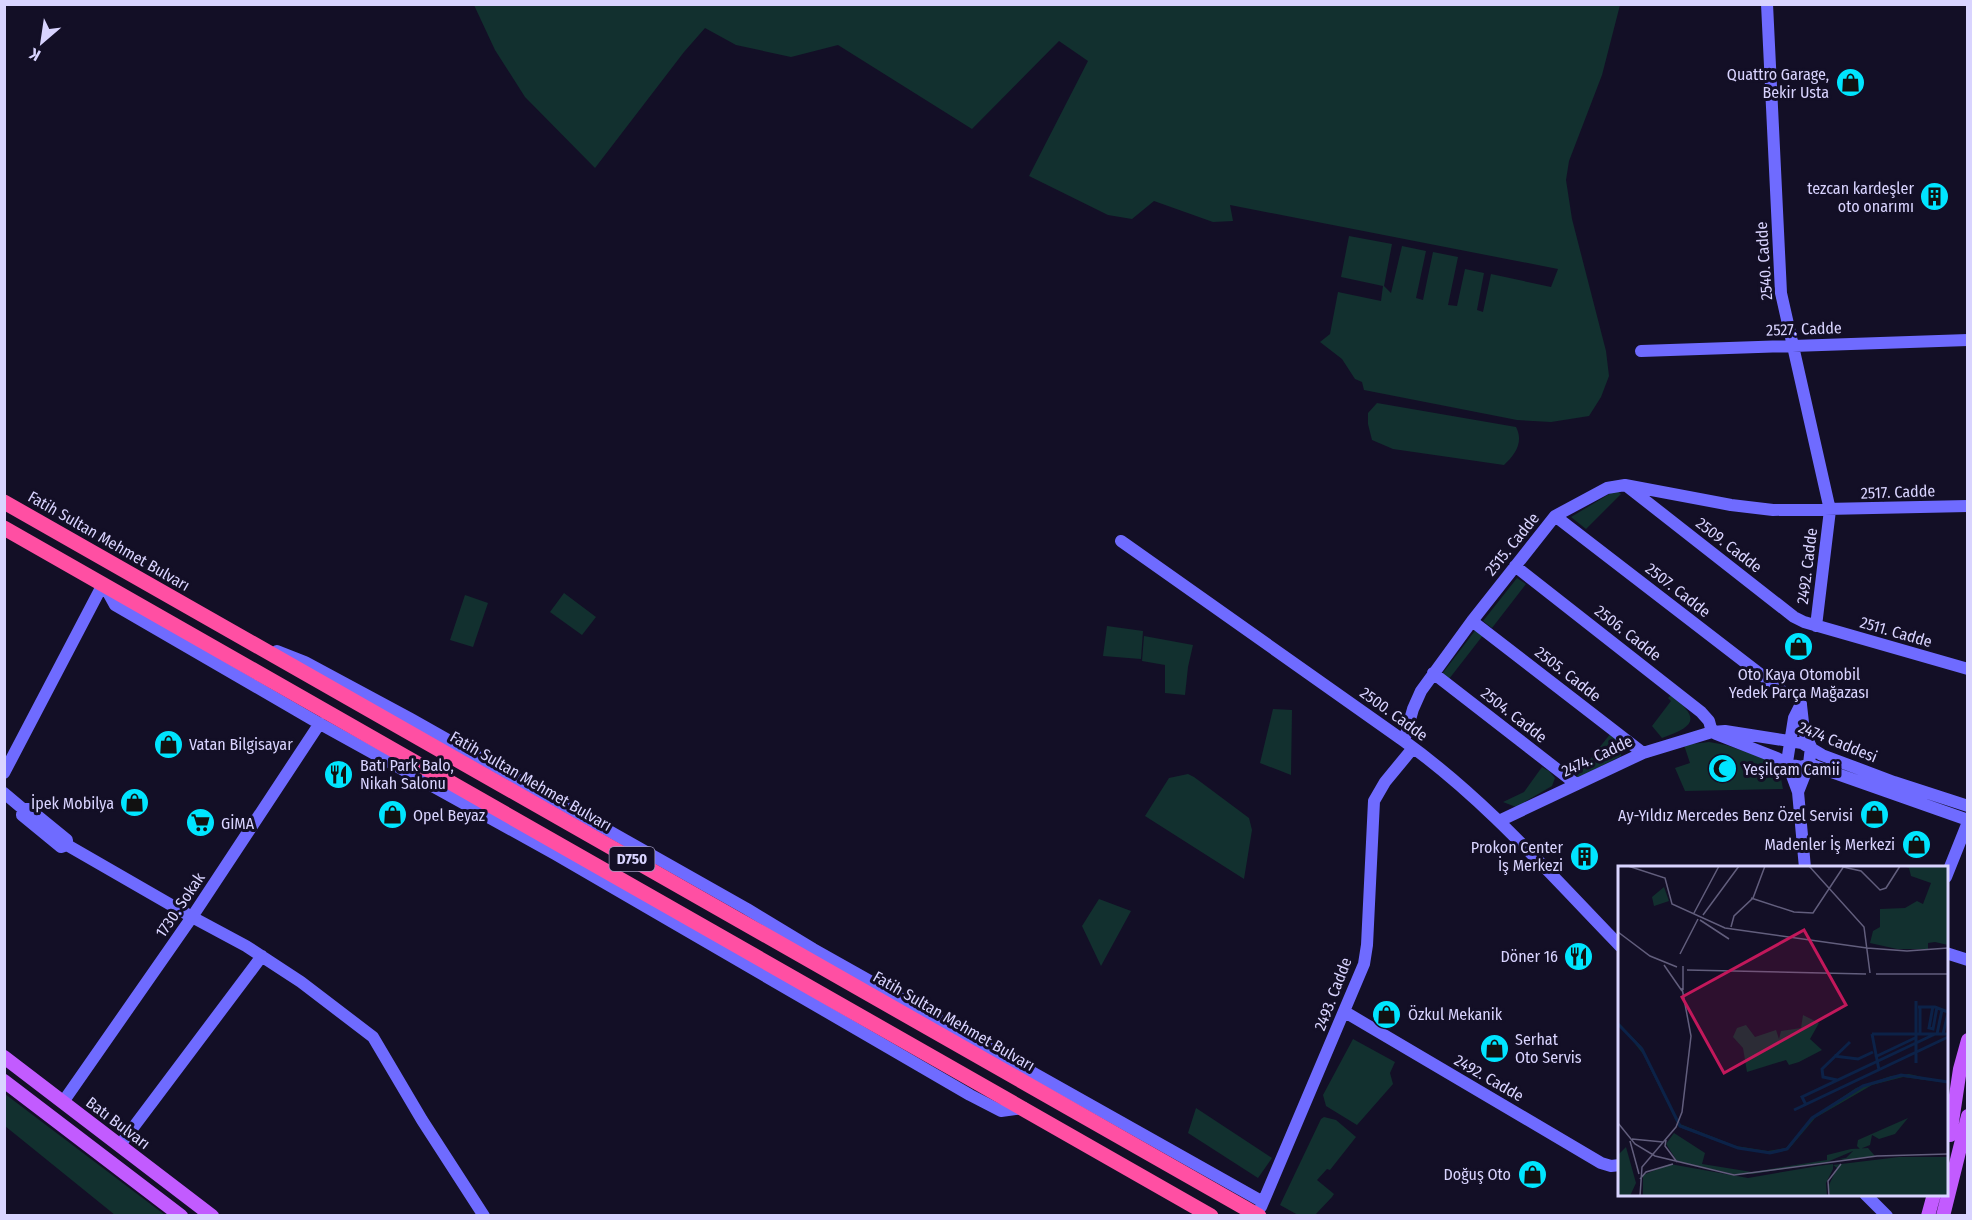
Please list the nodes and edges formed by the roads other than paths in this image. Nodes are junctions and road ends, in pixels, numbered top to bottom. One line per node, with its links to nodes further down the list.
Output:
1 (1767, 4): 3 (street, 2540. Cadde)
2 (1968, 340): 3 (street, 2527. Cadde)
3 (1793, 346): 4 (street, 2527. Cadde); 8 (street, 2540. Cadde)
4 (1641, 351)
5 (1625, 485): 8 (street, 2515. Cadde); 9 (street, 2515. Cadde); 15 (street, 2509. Cadde)
6 (4, 502): 58 (highway, Fatih Sultan Mehmet Bulvarı / D750)
7 (1968, 506): 8 (street, 2517. Cadde)
8 (1830, 510): 15 (street, 2492. Cadde)
9 (1555, 516): 12 (street, 2515. Cadde); 18 (street, 2507. Cadde)
10 (4, 528): 13 (highway, D750)
11 (1121, 541): 23 (street, 2500. Cadde)
12 (1515, 566): 14 (street, 2515. Cadde); 21 (street, 2506. Cadde)
13 (103, 584): 19 (highway, D750); 20 (street); 29 (street)
14 (1472, 621): 17 (street, 2515. Cadde); 25 (street, 2505. Cadde)
15 (1816, 626): 16 (street, 2511. Cadde)
16 (1968, 669)
17 (1432, 673): 23 (street, 2515. Cadde); 30 (street, 2504. Cadde)
18 (1781, 690)
19 (341, 719): 26 (street); 49 (highway, D750)
20 (320, 723): 26 (street); 38 (street, 1730. Sokak)
21 (1713, 732): 22 (street, 2474 Caddesi); 25 (street, 2474. Cadde); 27 (street, 2474 Caddesi)
22 (1790, 740): 24 (street, 2474 Caddesi); 24 (street); 27 (street)
23 (1408, 744): 34 (street, 2500. Cadde); 43 (street, 2493. Cadde)
24 (1811, 747): 28 (street); 33 (street, 2474 Caddesi)
25 (1643, 753): 30 (street, 2474. Cadde)
26 (382, 758): 49 (street)
27 (1787, 762): 28 (street, 2474 Caddesi); 31 (street)
28 (1809, 764): 31 (street); 35 (street, 2474 Caddesi)
29 (4, 773)
30 (1576, 784): 34 (street, 2474. Cadde)
31 (1798, 792): 36 (street)
32 (4, 793): 38 (street)
33 (1968, 806)
34 (1499, 821): 39 (street, 2500. Cadde)
35 (1968, 821): 37 (street)
36 (1805, 866)
37 (1948, 874)
38 (192, 917): 41 (street); 48 (street, 1730. Sokak)
39 (1618, 944)
40 (1948, 953): 42 (street)
41 (262, 956): 52 (street); 61 (street)
42 (1968, 960)
43 (1345, 1012): 53 (street, 2492. Cadde); 58 (street, 2493. Cadde)
44 (1968, 1040): 51 (main road)
45 (4, 1057): 48 (main road, Batı Bulvarı)
46 (1968, 1075): 51 (main road)
47 (4, 1081): 59 (main road)
48 (63, 1102): 52 (main road, Batı Bulvarı)
49 (1024, 1108): 62 (highway, D750)
50 (1968, 1116): 51 (main road)
51 (1956, 1140): 54 (main road)
52 (120, 1145): 60 (main road, Batı Bulvarı)
53 (1618, 1165)
54 (1948, 1186)
55 (1867, 1196): 63 (street)
56 (1933, 1196): 64 (main road)
57 (1946, 1196): 65 (main road)
58 (1260, 1211)
59 (181, 1215)
60 (212, 1215)
61 (484, 1215)
62 (1211, 1215)
63 (1887, 1215)
64 (1928, 1215)
65 (1943, 1215)

